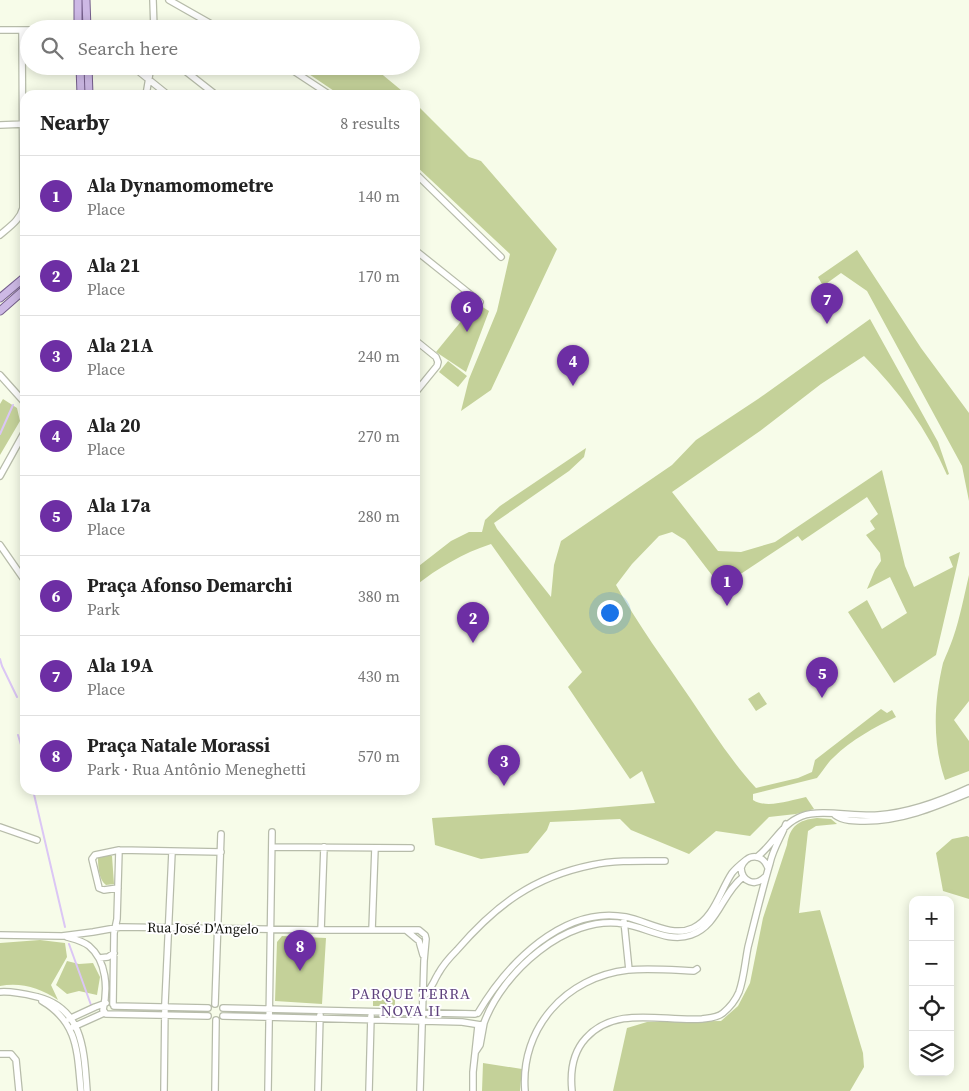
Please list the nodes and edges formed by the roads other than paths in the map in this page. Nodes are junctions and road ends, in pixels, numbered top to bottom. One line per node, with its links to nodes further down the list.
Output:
1 (78, 0): 5 (main road)
2 (86, 0): 6 (main road)
3 (153, 0): 7 (street)
4 (169, 0): 8 (street)
5 (78, 20)
6 (87, 20)
7 (154, 20)
8 (204, 20)
9 (0, 30): 10 (street)
10 (20, 30)
11 (25, 75): 19 (street)
12 (80, 75): 20 (main road)
13 (88, 75): 21 (main road)
14 (143, 75): 18 (street)
15 (149, 75): 18 (street)
16 (190, 75): 24 (street)
17 (300, 75): 25 (street)
18 (148, 79): 22 (street); 23 (street)
19 (24, 90)
20 (81, 90)
21 (89, 90)
22 (147, 90)
23 (162, 90)
24 (210, 90)
25 (322, 90)
26 (20, 124): 27 (street)
27 (0, 125)
28 (420, 178): 32 (street)
29 (20, 216): 30 (street)
30 (0, 235)
31 (420, 254): 36 (street)
32 (501, 257)
33 (20, 281): 35 (main road)
34 (20, 293): 37 (main road)
35 (0, 298)
36 (480, 302)
37 (0, 311)
38 (420, 344): 40 (street)
39 (0, 376): 41 (street)
40 (420, 387)
41 (20, 398)
42 (20, 439): 43 (street)
43 (0, 476)
44 (0, 545): 45 (street)
45 (20, 574)
46 (969, 788): 48 (street)
47 (969, 793): 48 (street)
48 (835, 815): 49 (street)
49 (786, 824): 61 (street); 64 (street)
50 (0, 827): 53 (street)
51 (272, 832): 54 (street)
52 (221, 834): 60 (street)
53 (37, 840)
54 (272, 847): 55 (street); 74 (street)
55 (324, 847): 56 (street); 75 (street)
56 (375, 848): 57 (street); 76 (street)
57 (411, 848)
58 (118, 850): 59 (street); 68 (street); 68 (street)
59 (172, 852): 60 (street); 71 (street)
60 (221, 852): 73 (street)
61 (757, 856): 62 (street); 64 (street)
62 (746, 860): 66 (street); 70 (street)
63 (665, 861): 85 (street)
64 (768, 869): 65 (street)
65 (766, 876): 67 (street); 69 (street)
66 (743, 877): 67 (street); 70 (street)
67 (754, 883): 69 (street)
68 (118, 888): 72 (street)
69 (756, 914): 125 (street)
70 (624, 920): 84 (street); 101 (street); 111 (street)
71 (169, 927): 72 (street, Rua José D'Angelo); 73 (street, Rua José D'Angelo); 92 (street)
72 (115, 928): 77 (street, Rua José D'Angelo); 81 (street)
73 (219, 928): 74 (street, Rua José D'Angelo); 90 (street)
74 (271, 930): 75 (street, Rua José D'Angelo); 95 (street)
75 (322, 930): 76 (street, Rua José D'Angelo)
76 (372, 930): 86 (street, Rua José D'Angelo)
77 (93, 932): 79 (street, Rua José D'Angelo); 80 (street)
78 (0, 935): 79 (street, Rua José D'Angelo)
79 (62, 936): 80 (street)
80 (89, 945): 82 (street)
81 (114, 953): 82 (street); 91 (street)
82 (99, 958): 89 (street)
83 (697, 969): 84 (street)
84 (629, 970): 124 (street)
85 (437, 974): 86 (street); 88 (street)
86 (424, 984): 88 (street)
87 (0, 992): 107 (street)
88 (424, 996): 99 (street)
89 (105, 1004): 91 (street); 98 (street); 107 (street)
90 (215, 1004): 93 (street); 94 (street)
91 (114, 1005): 92 (street); 100 (street)
92 (165, 1007): 93 (street); 102 (street)
93 (208, 1008): 103 (street)
94 (223, 1008): 95 (street); 104 (street)
95 (269, 1010): 96 (street); 105 (street)
96 (320, 1011): 97 (street); 106 (street)
97 (371, 1012): 99 (street); 109 (street)
98 (104, 1013): 100 (street); 112 (street)
99 (423, 1013): 101 (street); 110 (street)
100 (113, 1014): 102 (street)
101 (476, 1014): 111 (street); 111 (street)
102 (166, 1015): 103 (street); 117 (street)
103 (208, 1016): 108 (street)
104 (223, 1016): 105 (street); 108 (street)
105 (269, 1017): 106 (street); 119 (street)
106 (320, 1019): 109 (street); 120 (street)
107 (68, 1020): 112 (street)
108 (216, 1020): 118 (street)
109 (371, 1020): 110 (street); 121 (street)
110 (422, 1021): 111 (street); 122 (street)
111 (480, 1022): 123 (street)
112 (72, 1027): 115 (street); 116 (street)
113 (0, 1054): 114 (street)
114 (19, 1091)
115 (81, 1091)
116 (87, 1091)
117 (164, 1091)
118 (215, 1091)
119 (268, 1091)
120 (318, 1091)
121 (369, 1091)
122 (420, 1091)
123 (473, 1091)
124 (525, 1091)
125 (572, 1091)

